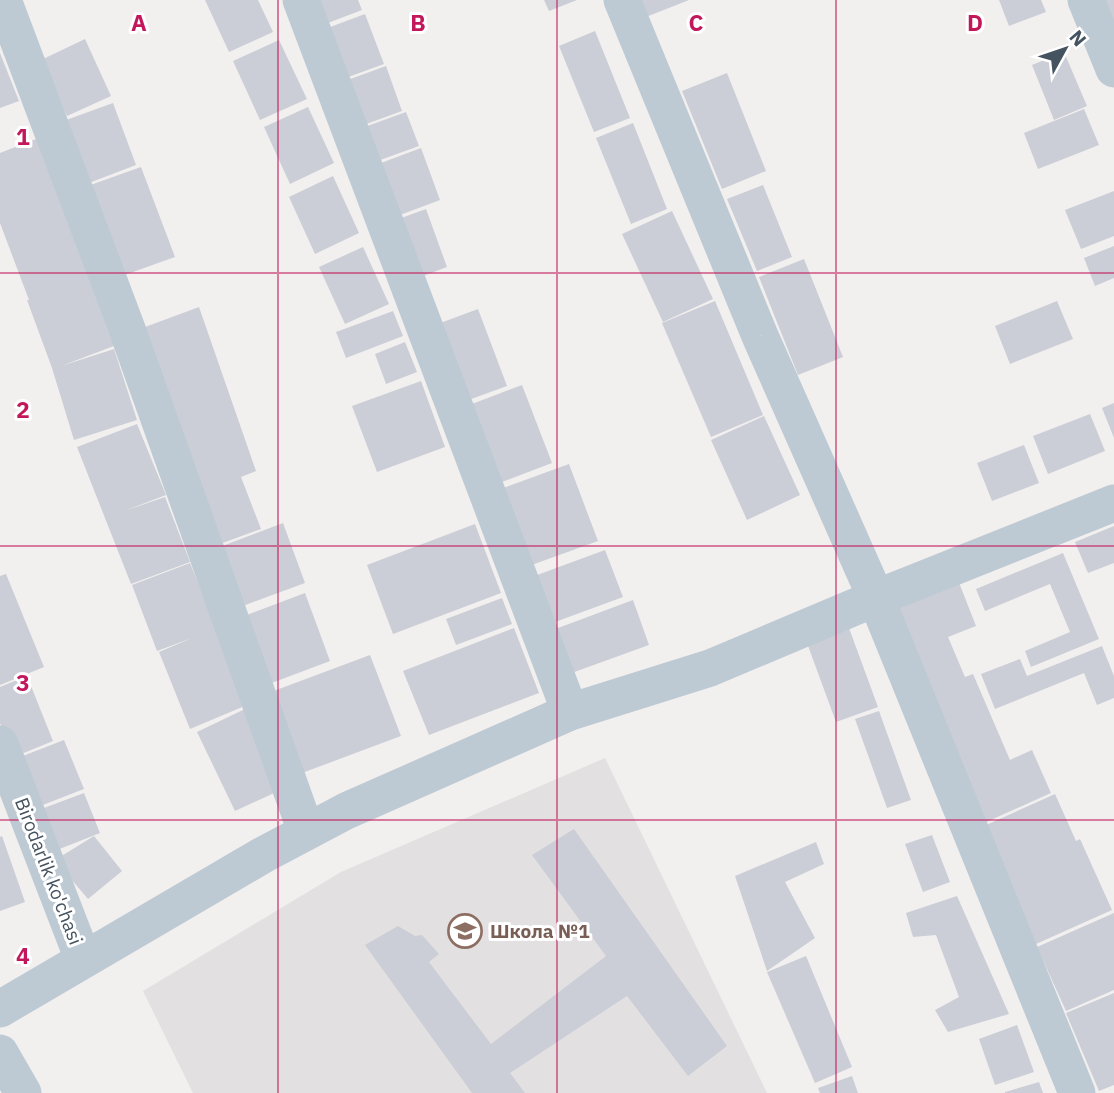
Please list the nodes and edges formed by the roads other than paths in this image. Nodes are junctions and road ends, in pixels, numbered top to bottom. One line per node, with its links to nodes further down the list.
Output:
1 (4, 0): 10 (street)
2 (301, 0): 8 (street)
3 (622, 0): 7 (street)
4 (1086, 0): 5 (street)
5 (1114, 69)
6 (1114, 503): 7 (street)
7 (876, 598): 8 (street); 15 (street)
8 (570, 712): 10 (street)
9 (0, 744): 11 (street, Birodarlik ko'chasi)
10 (306, 831): 11 (street)
11 (83, 959): 12 (street)
12 (0, 1009)
13 (0, 1053): 14 (street)
14 (23, 1093)
15 (1077, 1093)

